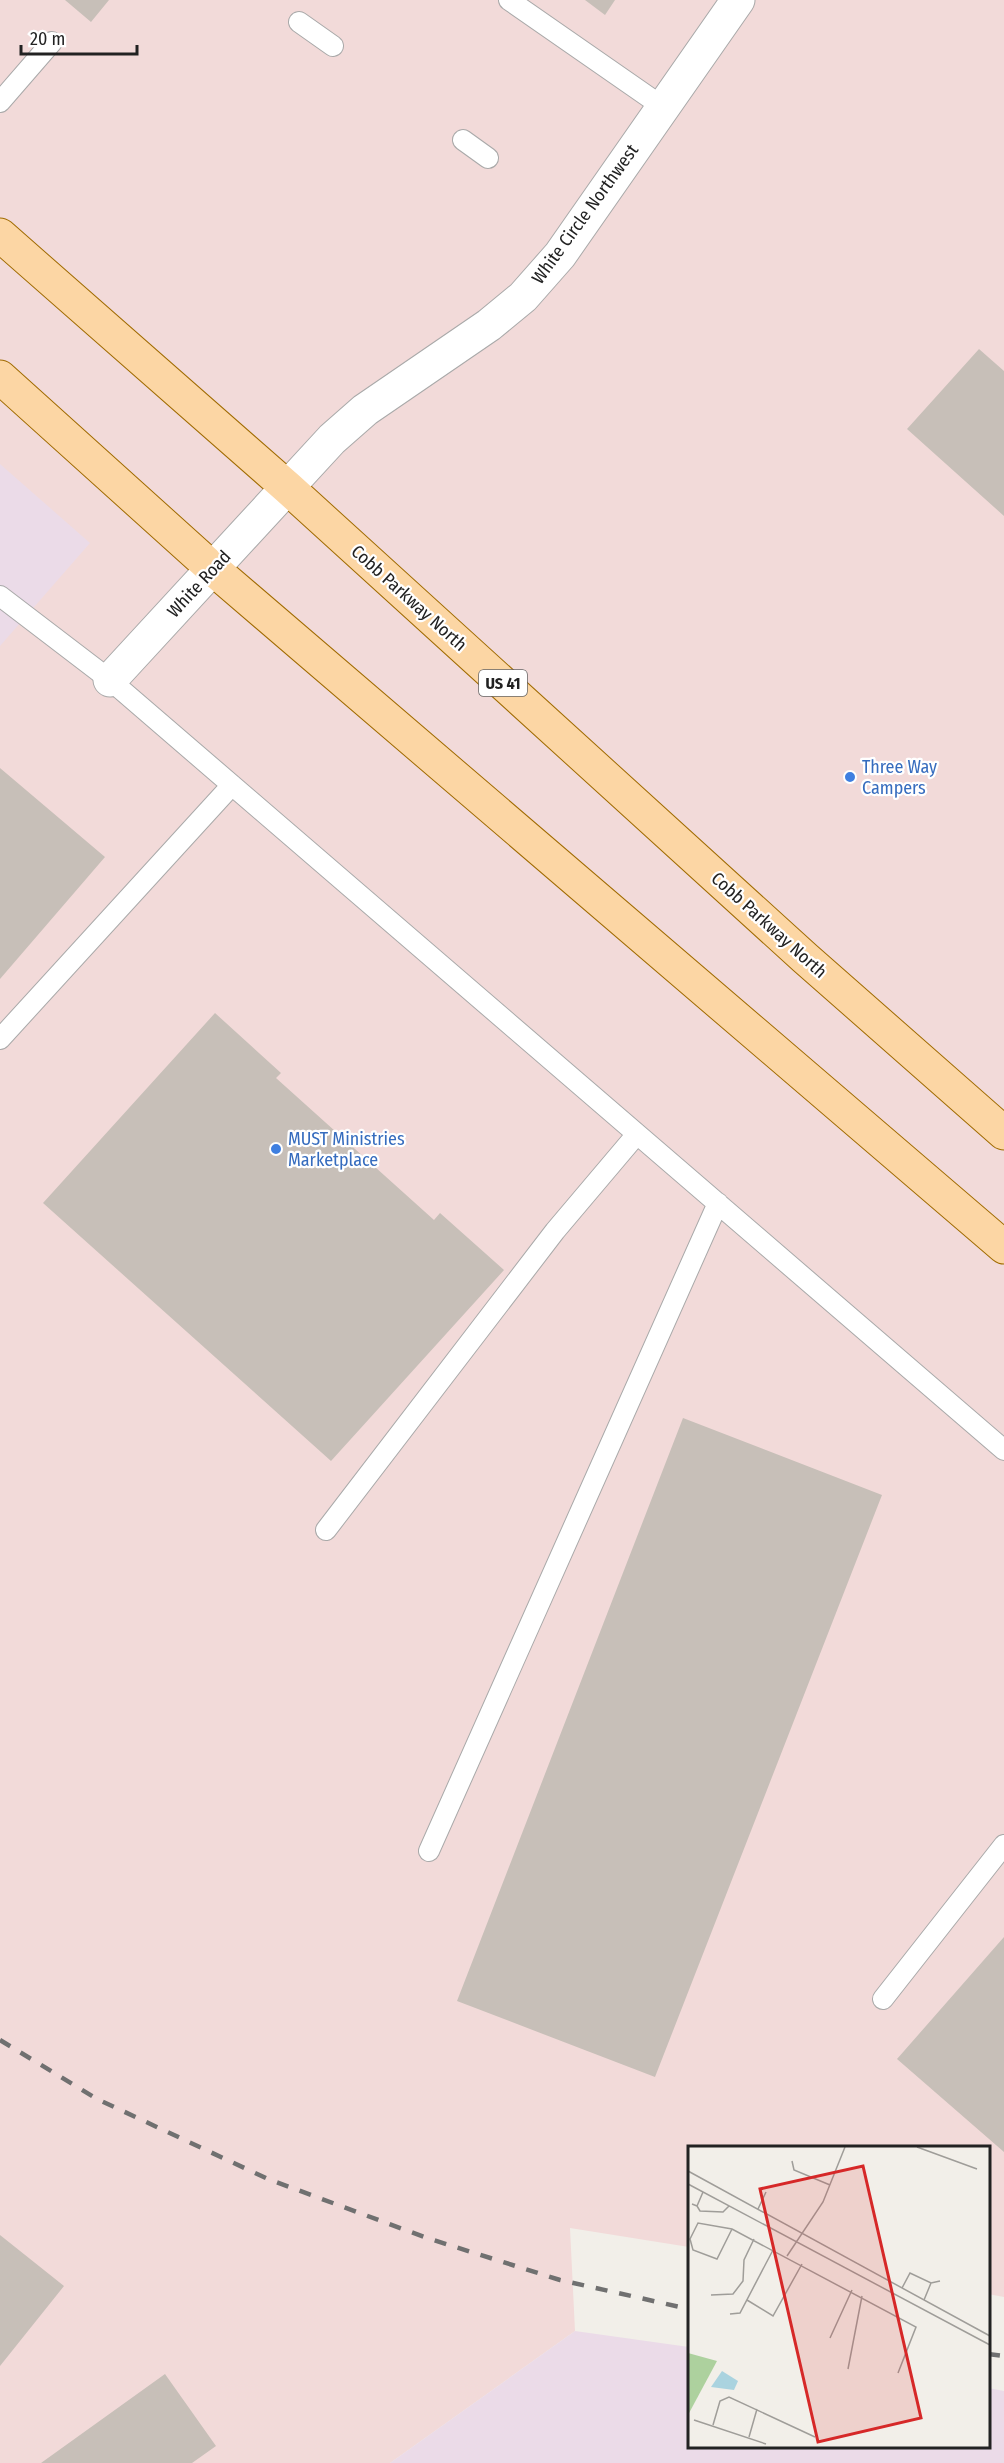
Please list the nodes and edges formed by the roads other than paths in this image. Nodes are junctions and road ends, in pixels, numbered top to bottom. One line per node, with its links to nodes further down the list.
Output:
1 (509, 0): 7 (lane)
2 (738, 0): 7 (street, White Circle Northwest)
3 (299, 22): 5 (lane)
4 (52, 42): 6 (lane)
5 (333, 46)
6 (0, 102)
7 (663, 107): 12 (street, White Circle Northwest)
8 (463, 140): 9 (lane)
9 (488, 158)
10 (0, 235): 12 (main road, Cobb Parkway North / US 41)
11 (0, 377): 13 (main road)
12 (288, 488): 13 (street, White Road); 18 (main road, Cobb Parkway North / US 41)
13 (213, 569): 15 (street, White Road); 21 (main road)
14 (0, 596): 15 (lane)
15 (110, 681): 16 (lane)
16 (232, 785): 17 (lane); 19 (lane)
17 (0, 1039)
18 (1004, 1133)
19 (637, 1134): 20 (lane); 23 (lane)
20 (718, 1203): 22 (lane); 25 (lane)
21 (1004, 1247)
22 (1004, 1450)
23 (326, 1530)
24 (1004, 1845): 26 (lane)
25 (429, 1851)
26 (884, 1999)

